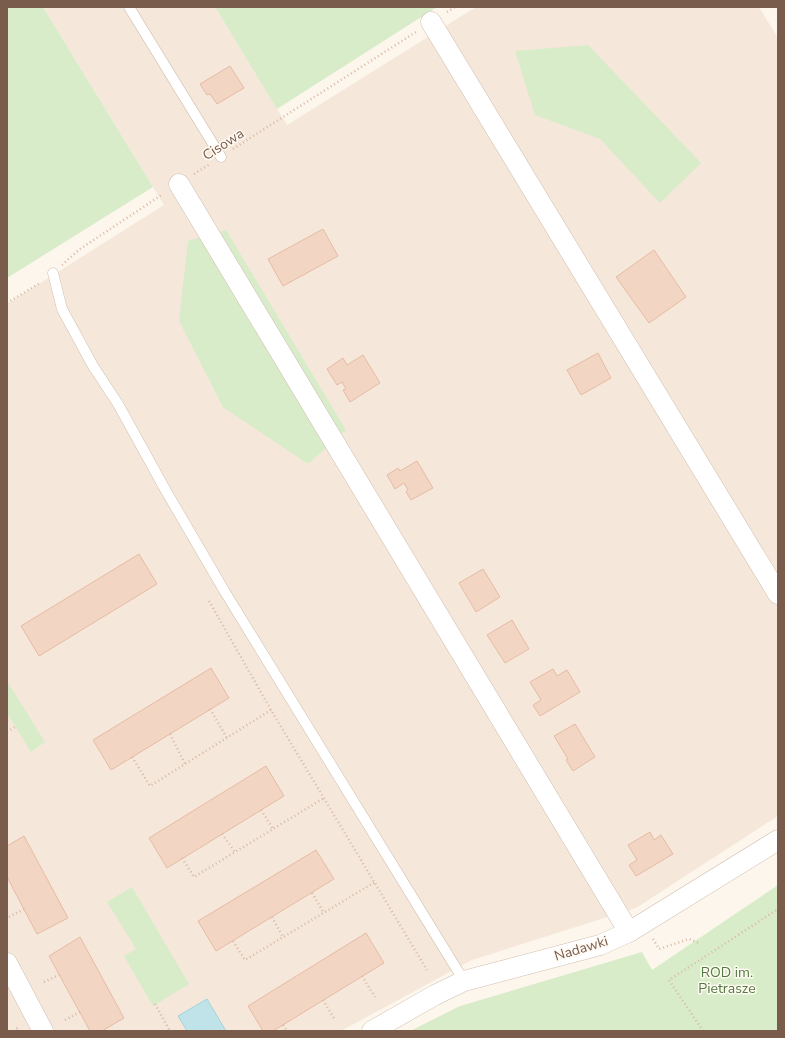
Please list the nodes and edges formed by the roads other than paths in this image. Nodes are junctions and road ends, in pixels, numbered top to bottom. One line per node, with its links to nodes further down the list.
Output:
1 (129, 7): 3 (lane)
2 (431, 22): 6 (street)
3 (221, 157)
4 (179, 184): 8 (street)
5 (52, 273): 10 (lane)
6 (778, 594)
7 (778, 840): 8 (street, Nadawki)
8 (636, 927): 10 (street, Nadawki)
9 (7, 963): 11 (street)
10 (464, 981): 12 (street, Nadawki)
11 (43, 1031)
12 (372, 1031)

